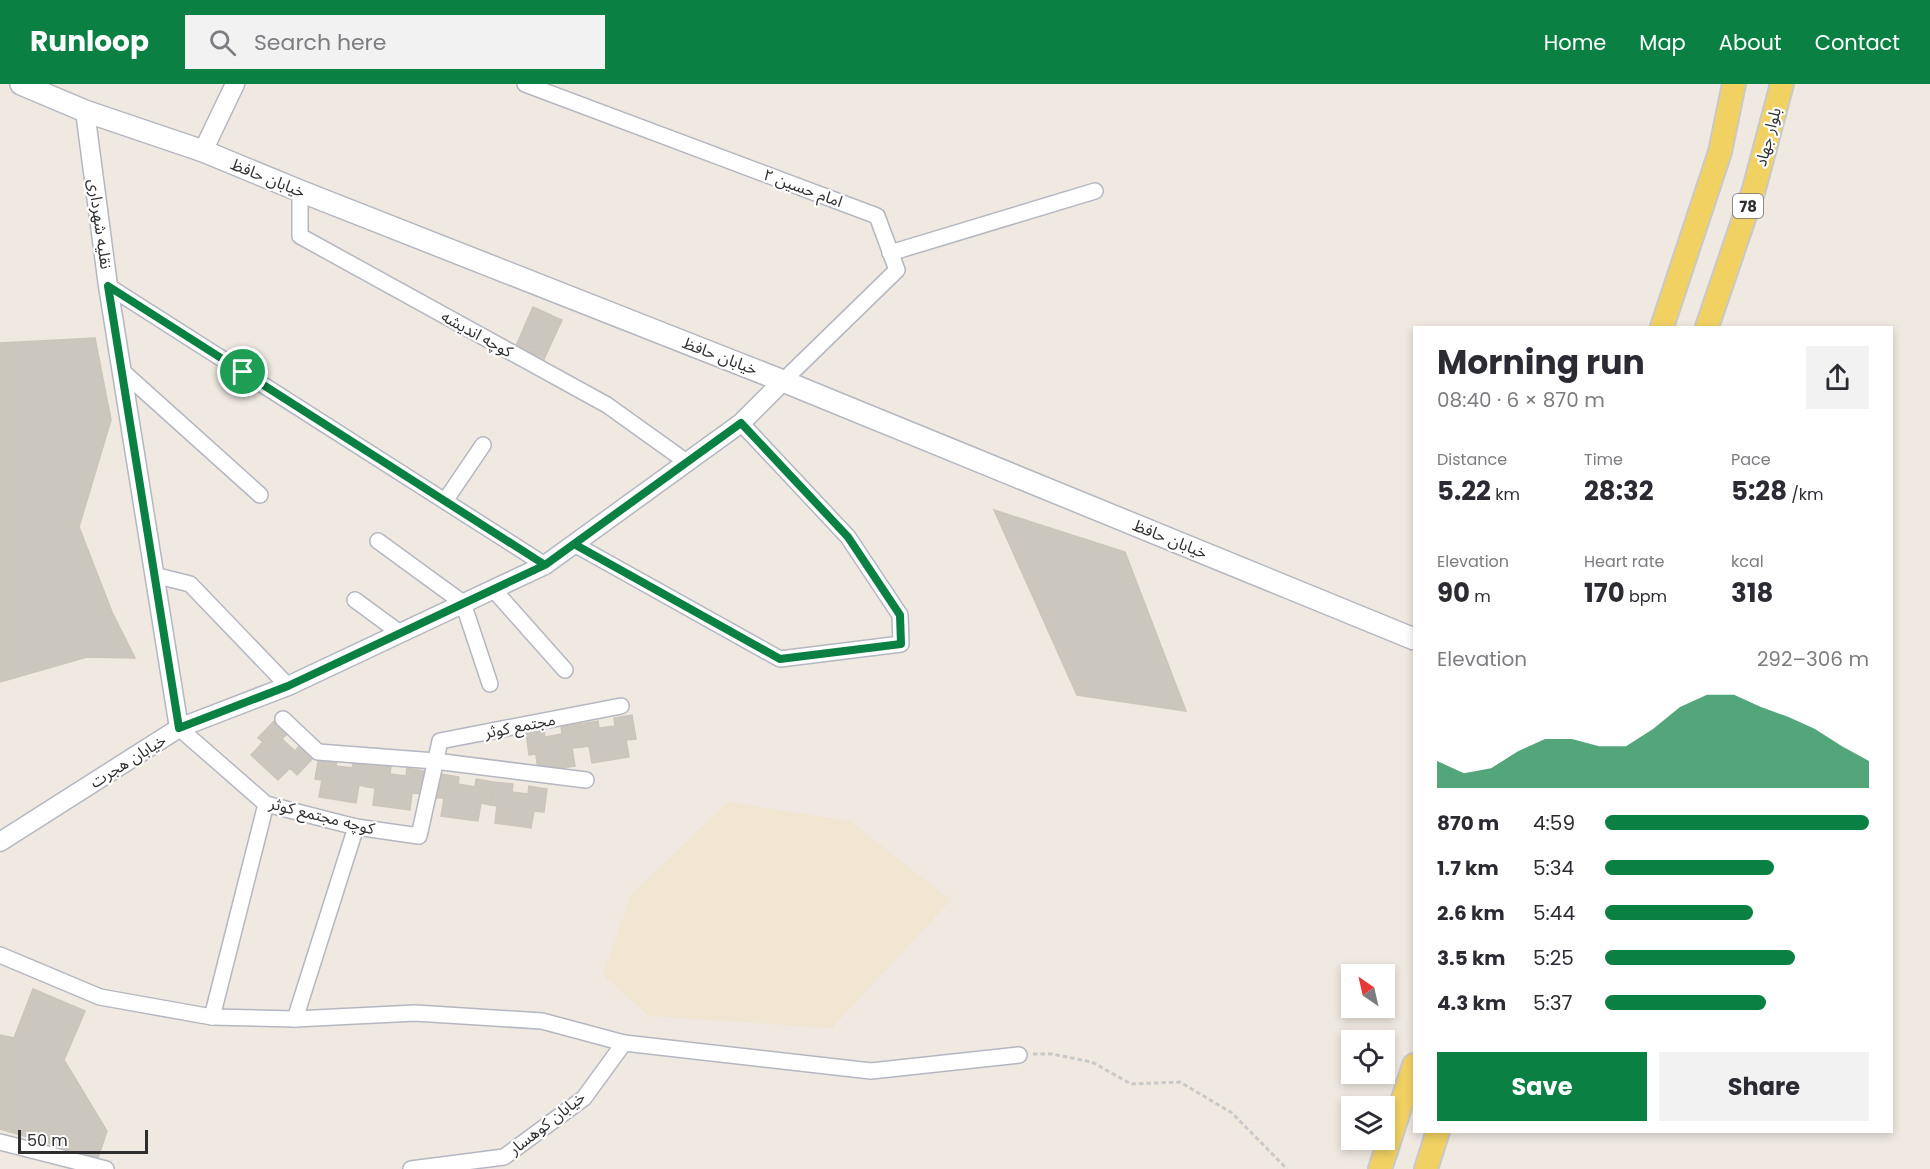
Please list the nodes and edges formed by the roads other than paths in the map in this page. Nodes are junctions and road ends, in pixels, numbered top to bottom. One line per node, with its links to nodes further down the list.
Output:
1 (21, 84): 6 (main road, خیابان حافظ)
2 (235, 84): 7 (street)
3 (525, 84): 10 (street, امام حسین ۲)
4 (1734, 84): 12 (main road)
5 (1782, 84): 13 (main road, بلوار جهاد / 78)
6 (85, 111): 7 (main road, خیابان حافظ); 11 (street, نقلیه شهرداری)
7 (203, 151): 8 (main road, خیابان حافظ)
8 (300, 191): 15 (main road, خیابان حافظ); 18 (street, کوچه اندیشه)
9 (1095, 191): 10 (street)
10 (890, 253): 15 (street, امام حسین ۲)
11 (108, 286): 14 (street, نقلیه شهرداری); 20 (street)
12 (1662, 326)
13 (1707, 326)
14 (122, 370): 19 (street); 24 (street, نقلیه شهرداری)
15 (783, 381): 16 (street, خیابان هجرت); 29 (main road, خیابان حافظ)
16 (741, 423): 18 (street, خیابان هجرت); 22 (street)
17 (483, 446): 20 (street)
18 (688, 463): 22 (street, خیابان هجرت)
19 (260, 495)
20 (445, 501): 23 (street)
21 (378, 541): 27 (street)
22 (574, 544): 23 (street, خیابان هجرت)
23 (545, 565): 25 (street, خیابان هجرت)
24 (154, 575): 32 (street); 35 (street, نقلیه شهرداری)
25 (493, 589): 27 (street, خیابان هجرت); 30 (street)
26 (355, 600): 28 (street)
27 (463, 603): 28 (street, خیابان هجرت); 31 (street)
28 (400, 633): 32 (street, خیابان هجرت)
29 (1413, 639)
30 (565, 670)
31 (490, 684)
32 (288, 686): 35 (street, خیابان هجرت)
33 (621, 706): 36 (street, مجتمع کوثر)
34 (283, 719): 36 (street)
35 (179, 728): 38 (street, کوچه مجتمع کوثر); 41 (street, خیابان هجرت)
36 (435, 761): 37 (street); 40 (street, مجتمع کوثر)
37 (586, 780)
38 (266, 804): 39 (street, کوچه مجتمع کوثر); 43 (street)
39 (356, 827): 40 (street, کوچه مجتمع کوثر); 44 (street)
40 (419, 836)
41 (0, 842)
42 (0, 955): 43 (street)
43 (212, 1017): 44 (street)
44 (295, 1019): 45 (street)
45 (624, 1043): 46 (street); 51 (street, خیابان کوهسار)
46 (1019, 1055)
47 (1413, 1068): 52 (main road)
48 (1437, 1133): 53 (main road)
49 (0, 1142): 50 (street)
50 (106, 1169)
51 (411, 1169)
52 (1380, 1169)
53 (1426, 1169)

